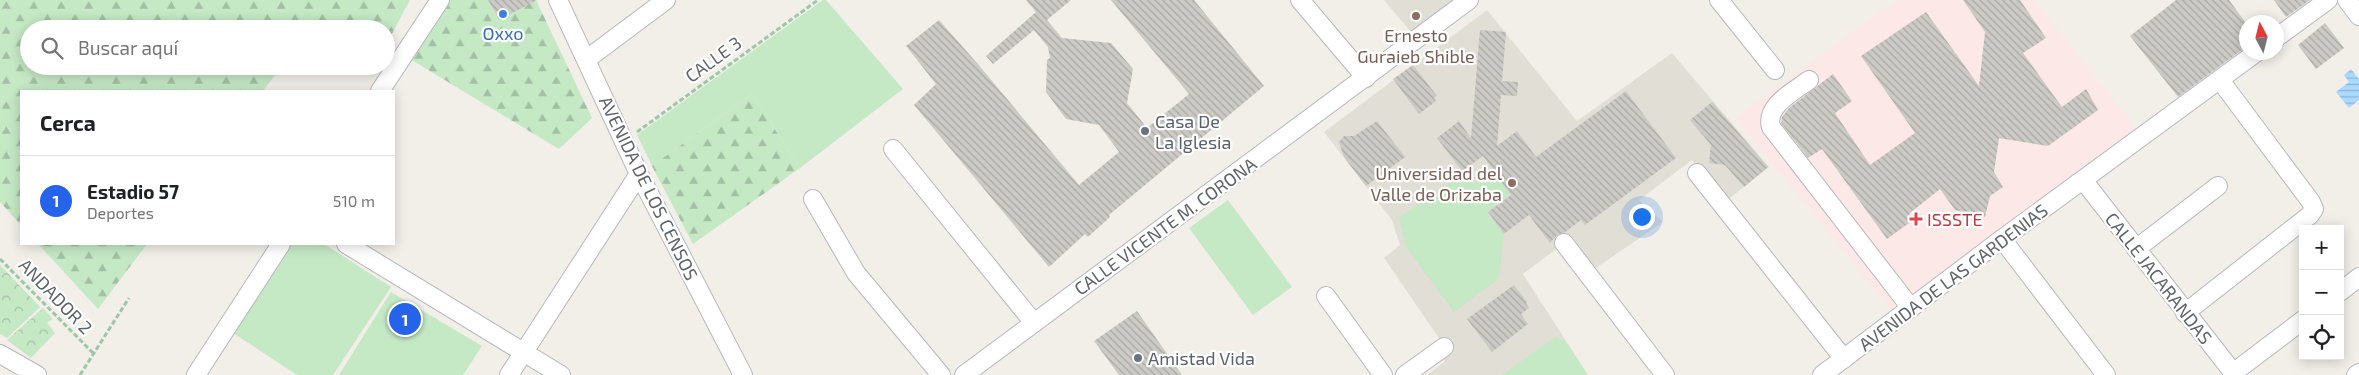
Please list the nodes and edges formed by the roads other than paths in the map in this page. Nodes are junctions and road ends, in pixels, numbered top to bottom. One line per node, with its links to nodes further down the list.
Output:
1 (440, 0): 13 (street)
2 (558, 0): 11 (street, AVENIDA DE LOS CENSOS)
3 (666, 0): 11 (street)
4 (1300, 0): 16 (street)
5 (1469, 0): 16 (street, CALLE VICENTE M. CORONA)
6 (1719, 0): 14 (street)
7 (2328, 0): 10 (street)
8 (2347, 0): 9 (street)
9 (2359, 16)
10 (2284, 32)
11 (587, 59): 21 (street, AVENIDA DE LOS CENSOS)
12 (2246, 60): 18 (street, AVENIDA DE LAS GARDENIAS)
13 (395, 68)
14 (1775, 70)
15 (391, 75): 19 (street)
16 (1366, 78): 36 (street, CALLE VICENTE M. CORONA)
17 (1809, 80): 34 (street)
18 (2220, 80): 23 (street, AVENIDA DE LAS GARDENIAS); 35 (street)
19 (381, 90)
20 (893, 148): 36 (street)
21 (640, 174): 39 (street); 47 (street, AVENIDA DE LOS CENSOS)
22 (1697, 174): 41 (street)
23 (2083, 180): 26 (street, AVENIDA DE LAS GARDENIAS); 30 (street, CALLE JACARANDAS)
24 (2218, 186): 30 (street)
25 (813, 199): 48 (street)
26 (2002, 239): 34 (street, AVENIDA DE LAS GARDENIAS); 54 (street)
27 (1564, 243): 52 (street)
28 (279, 245): 44 (street)
29 (348, 245): 39 (street)
30 (2136, 249): 35 (street, CALLE JACARANDAS)
31 (2359, 277): 32 (street)
32 (2344, 289)
33 (1326, 296): 50 (street)
34 (1911, 308): 41 (street, AVENIDA DE LAS GARDENIAS)
35 (2185, 313): 42 (street, CALLE JACARANDAS)
36 (1034, 323): 49 (street, CALLE VICENTE M. CORONA)
37 (2299, 323): 42 (street)
38 (1444, 347): 51 (street)
39 (524, 352): 45 (street); 46 (street)
40 (0, 354): 43 (street)
41 (1844, 359): 53 (street, AVENIDA DE LAS GARDENIAS)
42 (2234, 374)
43 (37, 375)
44 (196, 375)
45 (509, 375)
46 (561, 375)
47 (743, 375)
48 (941, 375)
49 (964, 375)
50 (1383, 375)
51 (1406, 375)
52 (1665, 375)
53 (1822, 375)
54 (2106, 375)

